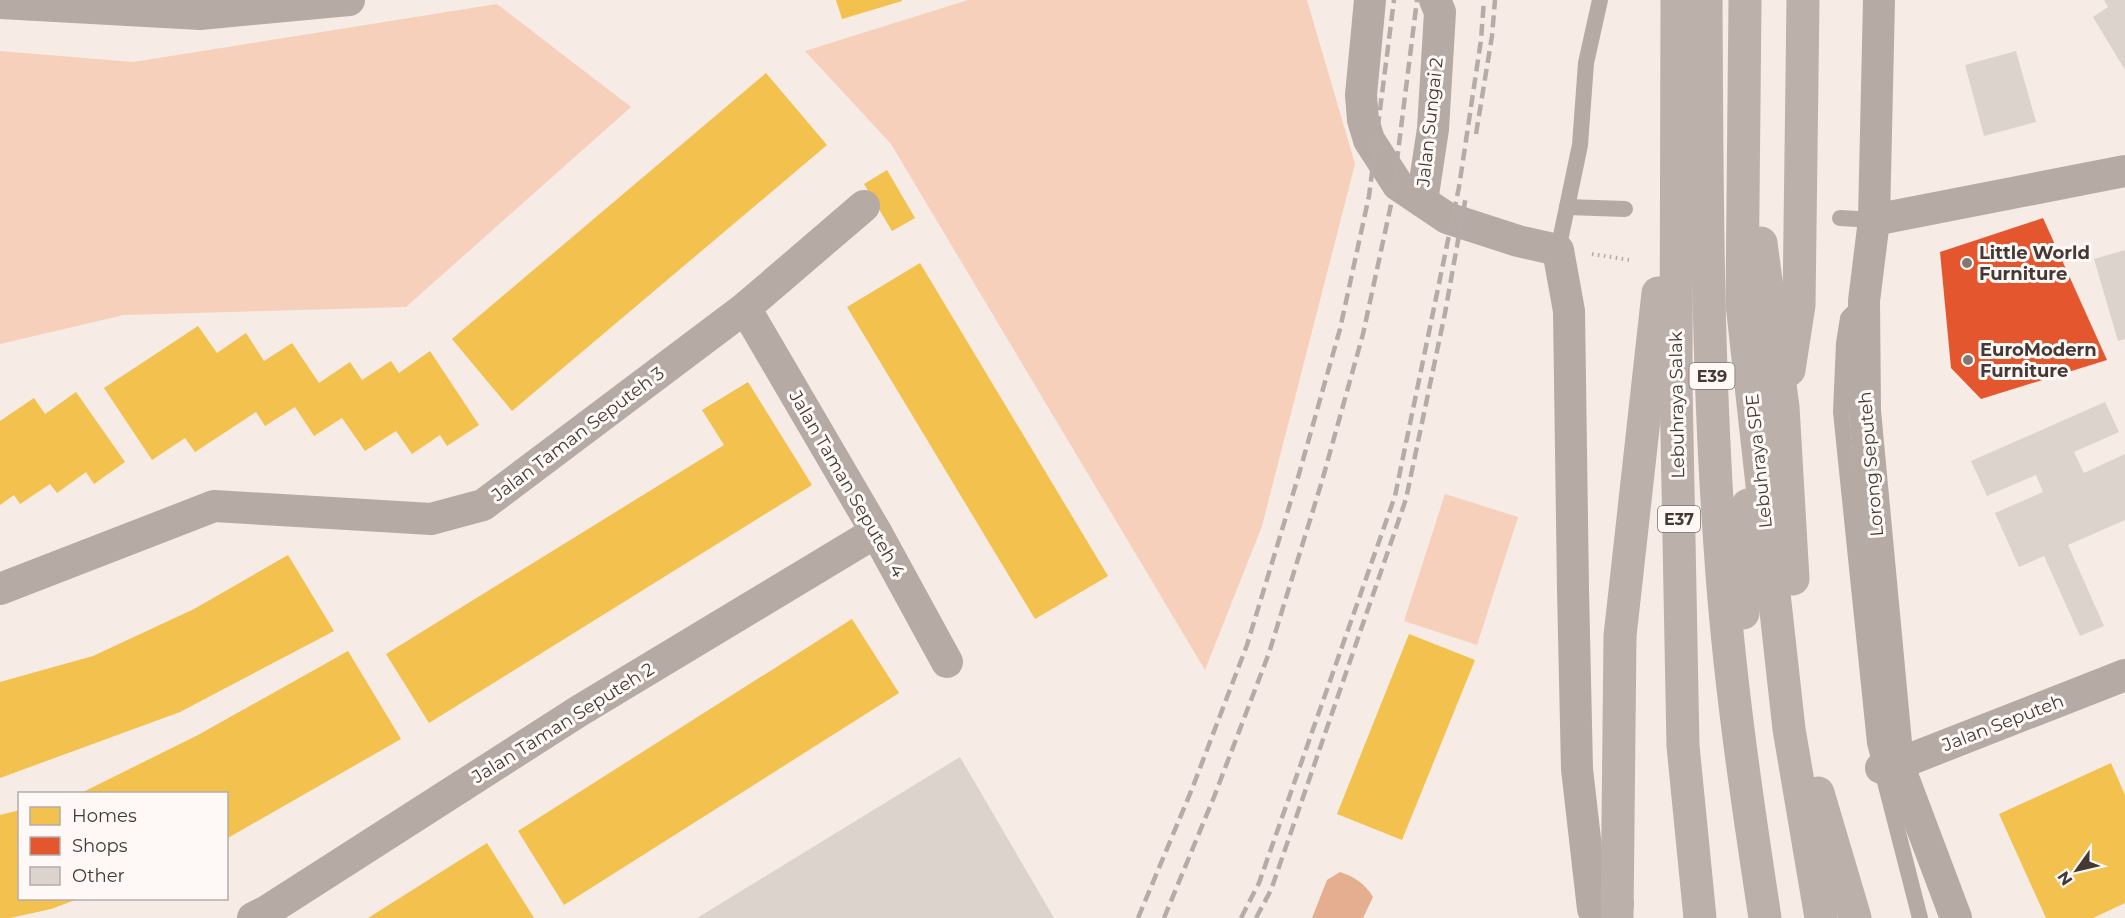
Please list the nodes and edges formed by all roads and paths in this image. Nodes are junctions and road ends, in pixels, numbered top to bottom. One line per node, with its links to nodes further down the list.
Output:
1 (348, 0): 12 (street)
2 (1370, 0): 15 (street, Jalan Sungai 2)
3 (1435, 0): 15 (street, Jalan Sungai 2)
4 (1600, 0): 17 (lane)
5 (1677, 0): 13 (highway, Lebuhraya Salak / E37)
6 (1706, 0): 36 (highway, E39)
7 (1745, 0): 37 (highway, Lebuhraya SPE / E39)
8 (1768, 0): 21 (highway)
9 (1803, 0): 24 (highway)
10 (1879, 0): 20 (street, Lorong Seputeh)
11 (0, 3): 12 (street)
12 (61, 3)
13 (1675, 118): 32 (highway); 34 (highway, Lebuhraya Salak / E37)
14 (2125, 171): 20 (street)
15 (1422, 201): 22 (street)
16 (864, 206): 23 (street, Jalan Taman Seputeh 3)
17 (1567, 207): 18 (lane); 22 (lane)
18 (1625, 209)
19 (1840, 218): 20 (lane)
20 (1874, 220): 30 (street, Lorong Seputeh)
21 (1761, 243): 24 (highway); 35 (highway)
22 (1558, 250): 32 (street)
23 (745, 308): 25 (street, Jalan Taman Seputeh 4); 26 (street, Jalan Taman Seputeh 3)
24 (1783, 408): 29 (highway)
25 (876, 532): 27 (street, Jalan Taman Seputeh 4); 33 (street, Jalan Taman Seputeh 2)
26 (0, 589)
27 (947, 662)
28 (2125, 675): 30 (street, Jalan Seputeh)
29 (1803, 742): 37 (highway); 38 (highway)
30 (1890, 766): 31 (street, Lorong Seputeh); 39 (lane)
31 (1953, 908): 39 (lane)
32 (1617, 911)
33 (253, 918)
34 (1700, 918)
35 (1748, 918)
36 (1765, 918)
37 (1822, 918)
38 (1855, 918)
39 (1920, 918)

